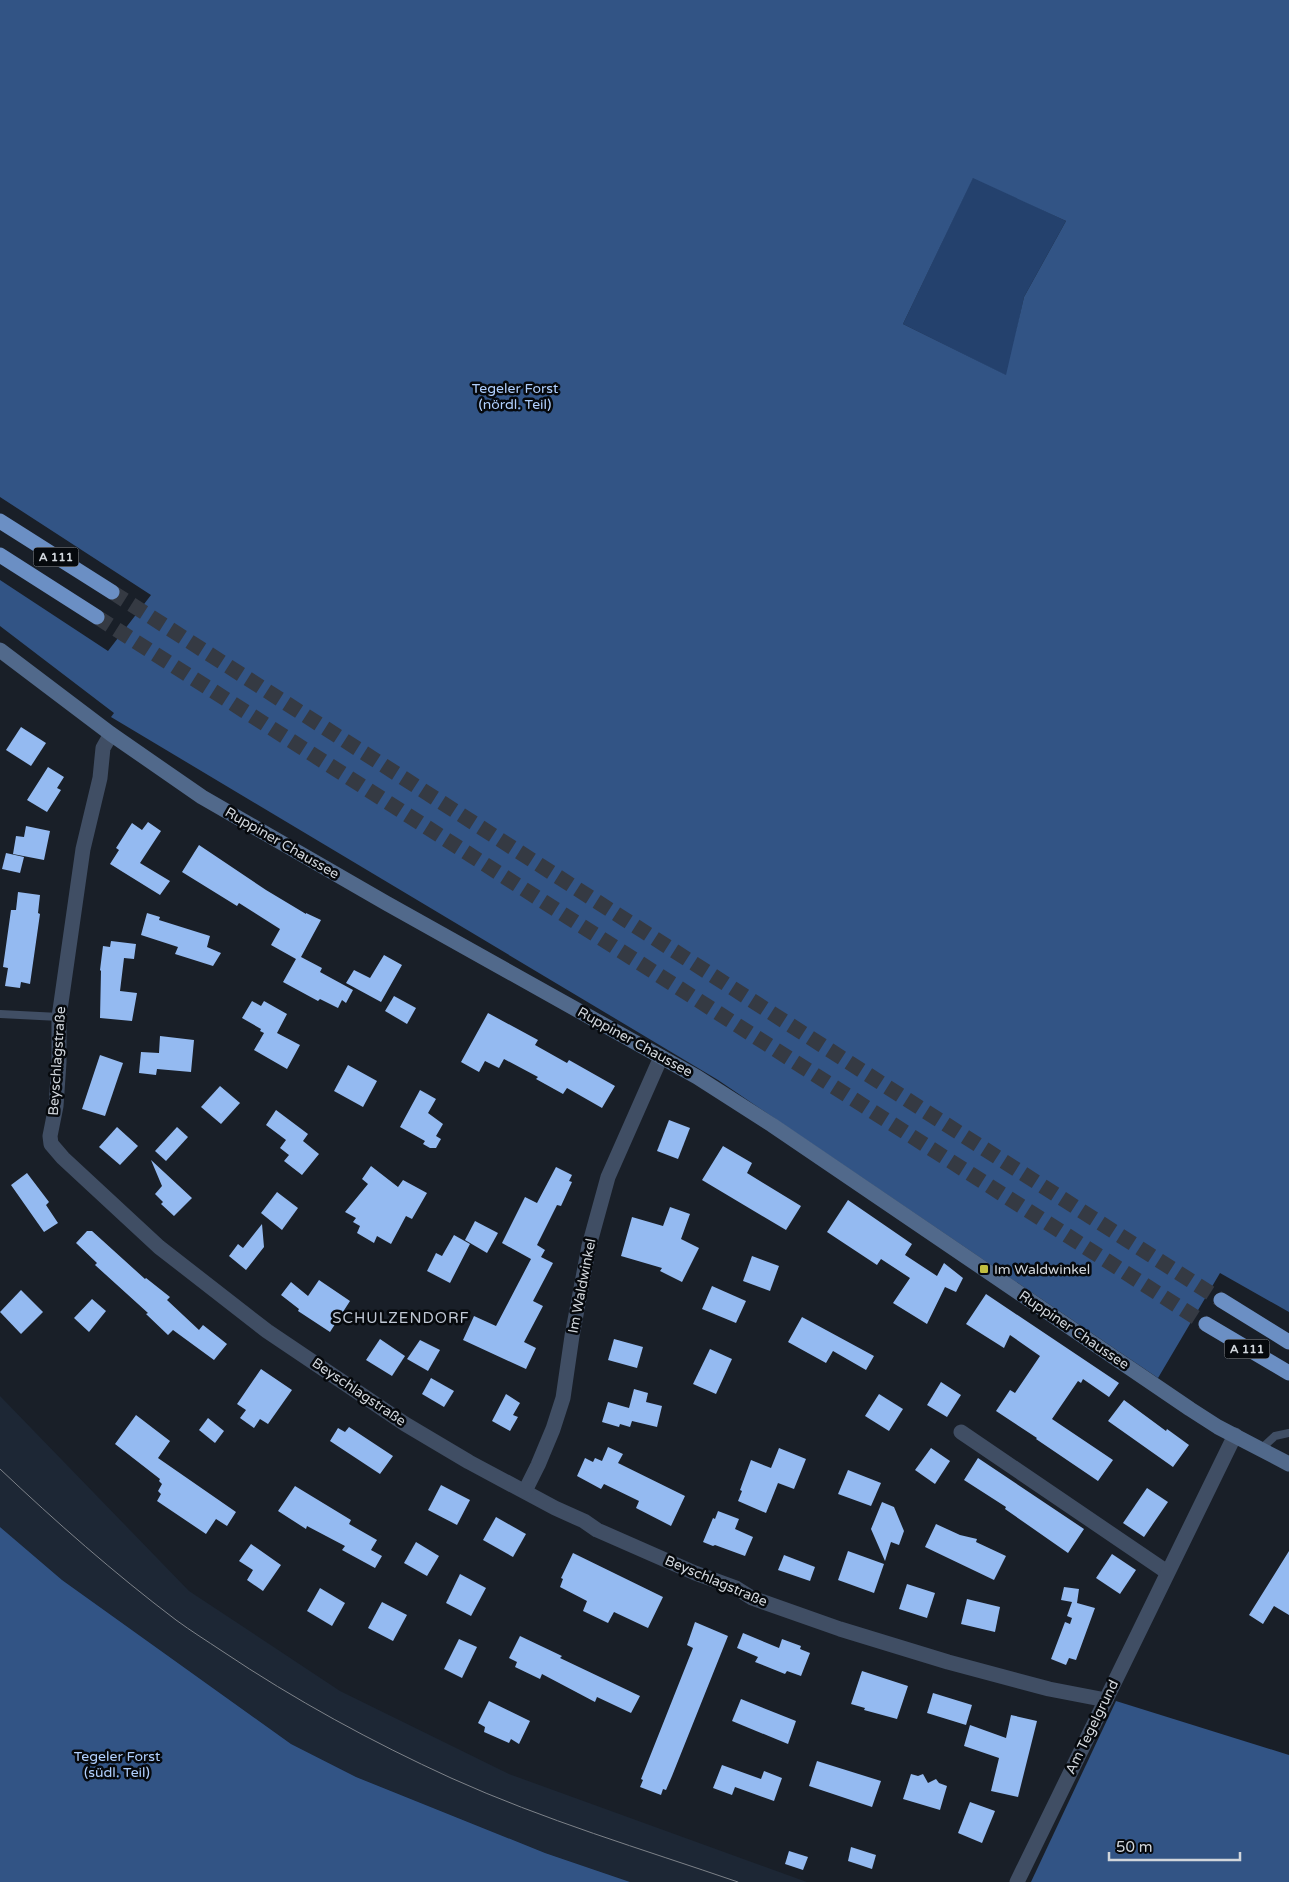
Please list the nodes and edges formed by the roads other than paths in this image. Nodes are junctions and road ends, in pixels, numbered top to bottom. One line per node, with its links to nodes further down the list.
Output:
1 (0, 521): 3 (highway, A 111)
2 (0, 555): 4 (highway, A 111)
3 (112, 592)
4 (97, 617)
5 (0, 650): 6 (street, Ruppiner Chaussee)
6 (111, 734): 8 (street, Beyschlagstraße); 9 (street, Ruppiner Chaussee)
7 (0, 1014): 8 (lane)
8 (59, 1017): 19 (street, Beyschlagstraße)
9 (661, 1056): 16 (street, Ruppiner Chaussee); 19 (street, Im Waldwinkel)
10 (1221, 1300): 12 (highway, A 111)
11 (1206, 1324): 13 (highway, A 111)
12 (1289, 1342)
13 (1289, 1373)
14 (961, 1432): 20 (street)
15 (1289, 1433): 17 (lane)
16 (1235, 1436): 17 (street, Ruppiner Chaussee); 20 (street, Am Tegelgrund)
17 (1261, 1449): 18 (street, Ruppiner Chaussee)
18 (1289, 1464)
19 (525, 1491): 21 (street, Beyschlagstraße)
20 (1167, 1572): 21 (street, Am Tegelgrund)
21 (1106, 1700): 22 (street, Am Tegelgrund)
22 (1017, 1882)

